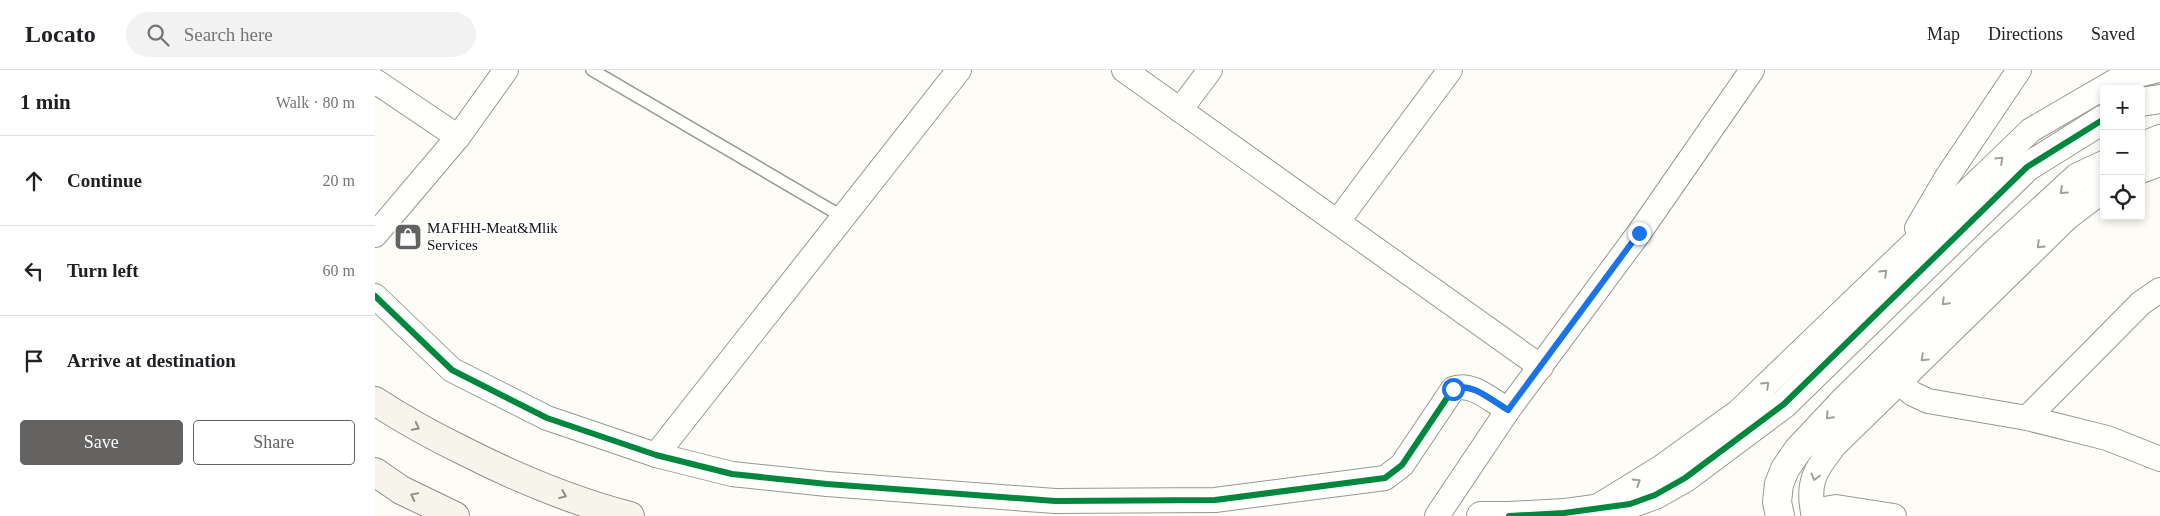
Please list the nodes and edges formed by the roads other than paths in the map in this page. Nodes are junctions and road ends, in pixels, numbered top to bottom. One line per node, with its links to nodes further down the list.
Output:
1 (505, 70): 15 (street)
2 (592, 70): 22 (lane)
3 (959, 70): 22 (street)
4 (1124, 70): 13 (street)
5 (1210, 70): 13 (street)
6 (1449, 70): 23 (street)
7 (1752, 70): 28 (street)
8 (2019, 70): 25 (street)
9 (2159, 70): 25 (street, one-way to 9)
10 (375, 81): 15 (street)
11 (2160, 99): 12 (street)
12 (2145, 101)
13 (1180, 110): 23 (street)
14 (2100, 121): 36 (street)
15 (458, 138): 24 (street)
16 (2160, 139): 17 (street)
17 (2145, 145)
18 (2160, 164): 20 (street)
19 (2100, 167): 43 (street, one-way to 43)
20 (2145, 170)
21 (2100, 193): 29 (street, one-way to 29)
22 (843, 216): 33 (street)
23 (1338, 221): 28 (street)
24 (375, 236)
25 (1917, 242): 36 (street, one-way to 25)
26 (2160, 290): 32 (street)
27 (375, 296): 33 (street)
28 (1541, 367): 31 (street)
29 (1899, 383): 32 (street); 37 (street, one-way to 37)
30 (375, 401): 39 (main road, one-way to 39)
31 (1508, 410): 33 (street); 40 (street)
32 (2027, 418): 34 (street)
33 (656, 455)
34 (2160, 459)
35 (375, 472): 38 (main road, one-way to 35)
36 (1595, 508): 42 (street)
37 (1814, 513): 44 (street)
38 (455, 516)
39 (630, 516)
40 (1437, 516)
41 (1481, 516): 42 (street)
42 (1509, 516)
43 (1781, 516)
44 (1895, 516)

